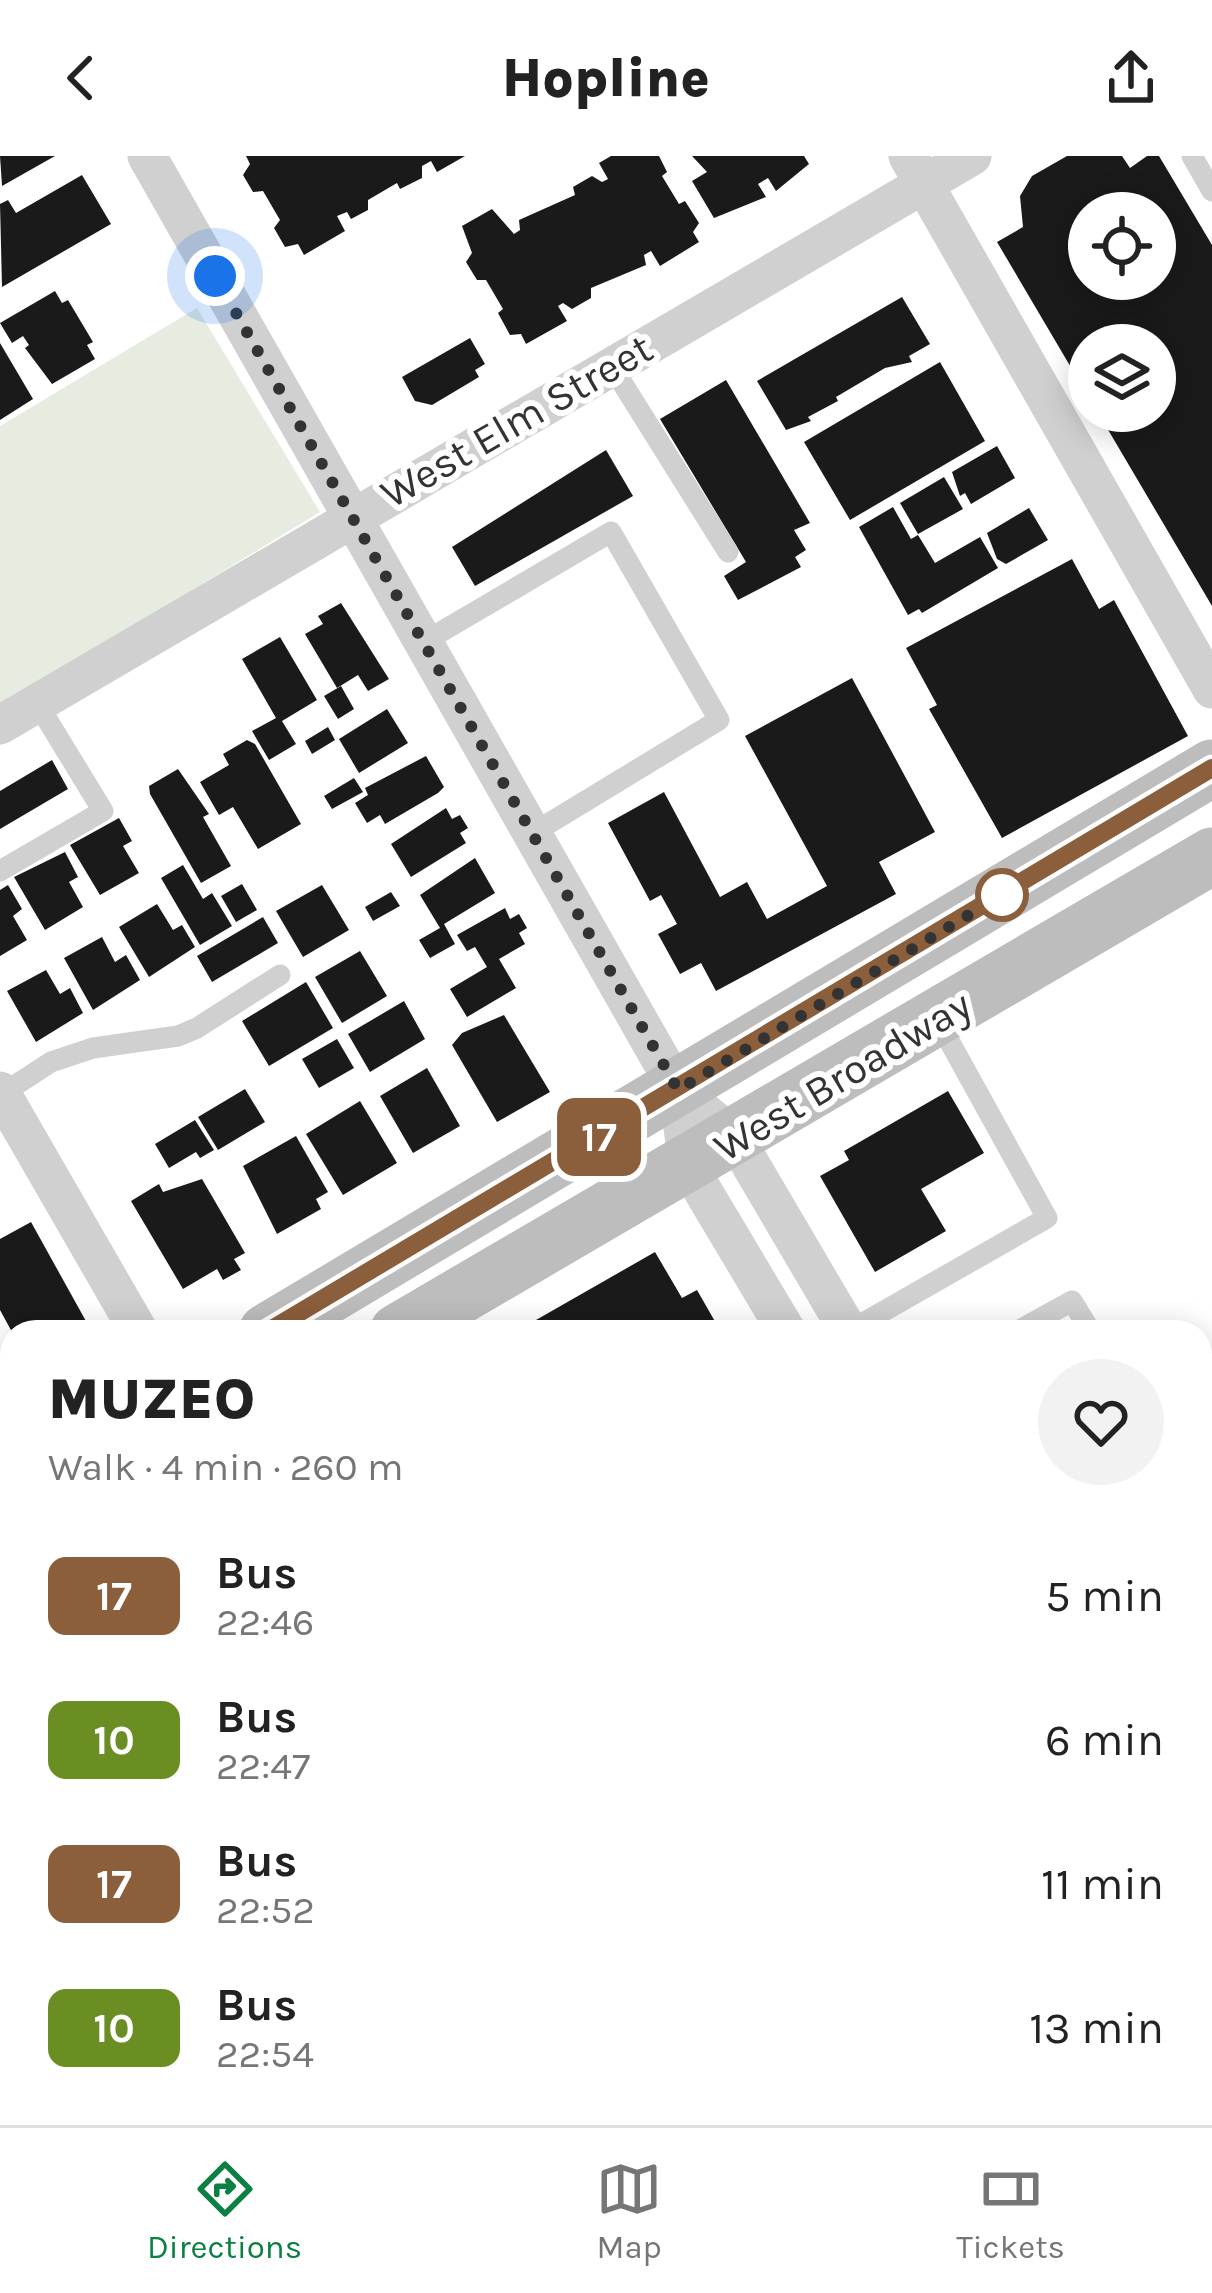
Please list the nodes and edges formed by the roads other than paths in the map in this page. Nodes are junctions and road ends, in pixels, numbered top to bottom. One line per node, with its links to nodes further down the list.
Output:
1 (148, 156): 7 (street)
2 (972, 156): 4 (street, West Elm Street)
3 (1192, 156): 5 (lane)
4 (916, 170): 6 (street, West Elm Street); 10 (street)
5 (1212, 191)
6 (611, 364): 7 (street, West Elm Street); 8 (lane)
7 (350, 516): 9 (street); 11 (street, West Elm Street)
8 (728, 552)
9 (422, 643): 15 (street); 15 (lane)
10 (1212, 689)
11 (37, 703): 12 (street, West Elm Street); 17 (lane)
12 (0, 725)
13 (1212, 768): 21 (main road, West Broadway)
14 (1212, 808): 18 (main road)
15 (533, 832): 21 (street)
16 (1212, 856): 18 (main road, West Broadway)
17 (0, 871)
18 (1098, 924): 20 (main road, West Broadway)
19 (280, 975): 22 (lane)
20 (936, 1019): 23 (main road, West Broadway); 31 (lane)
21 (678, 1090): 23 (street); 24 (main road, West Broadway)
22 (5, 1111): 25 (street)
23 (712, 1152): 28 (main road, West Broadway); 29 (street); 30 (street)
24 (415, 1245): 26 (main road, West Broadway); 27 (main road)
25 (132, 1320)
26 (287, 1320)
27 (336, 1320)
28 (419, 1320)
29 (783, 1320)
30 (840, 1320)
31 (870, 1320)
32 (1038, 1320): 33 (lane)
33 (1084, 1320)

